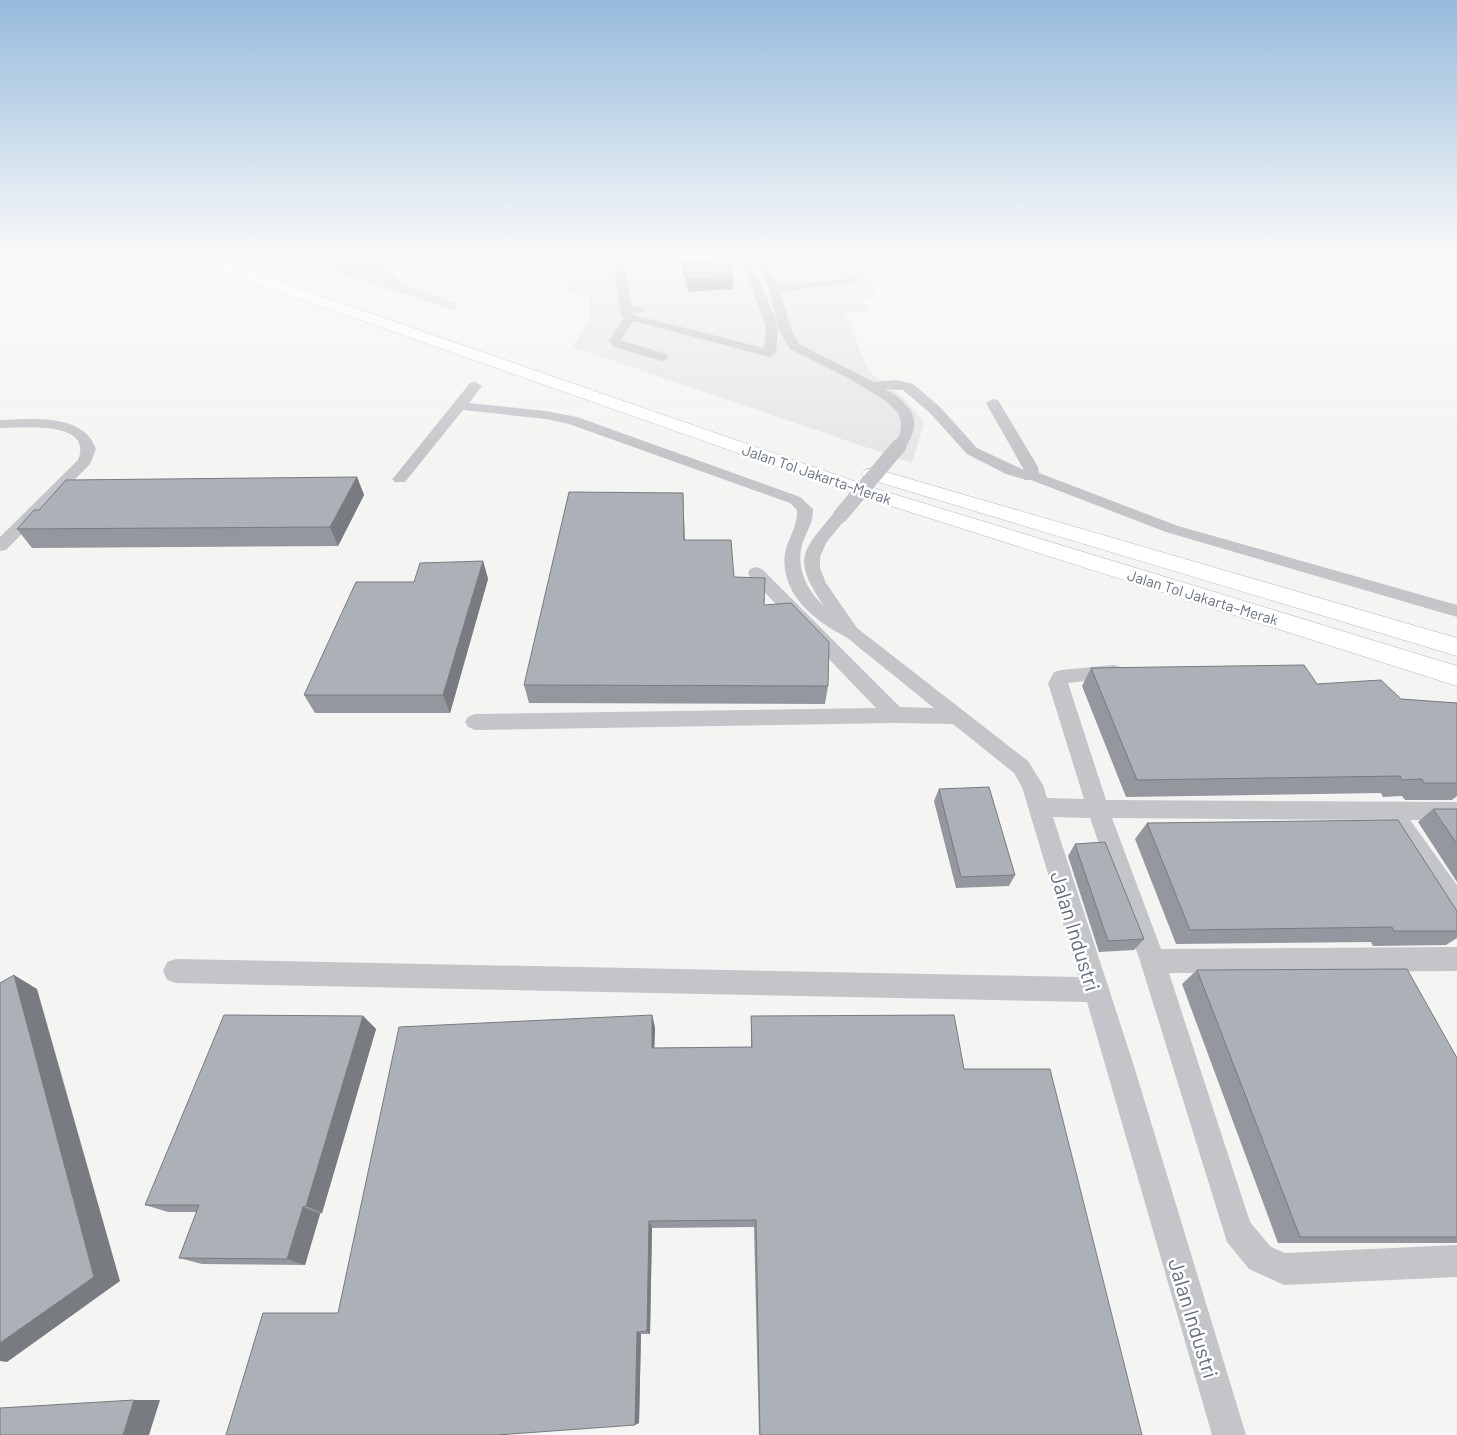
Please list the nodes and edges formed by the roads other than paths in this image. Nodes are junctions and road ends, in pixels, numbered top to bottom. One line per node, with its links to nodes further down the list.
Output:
1 (381, 322): 28 (highway, Jalan Tol Jakarta–Merak)
2 (432, 322): 18 (highway, Jalan Tol Jakarta–Merak)
3 (624, 322): 11 (street)
4 (652, 322): 8 (street)
5 (672, 322): 9 (street)
6 (770, 322): 9 (street)
7 (783, 322): 10 (street)
8 (662, 326): 9 (street); 11 (street)
9 (771, 345): 10 (street)
10 (794, 346): 14 (street)
11 (632, 348): 12 (street)
12 (662, 357)
13 (475, 386): 16 (street)
14 (871, 386): 20 (street); 25 (street, Jalan Industri, bridge)
15 (993, 404): 20 (street)
16 (461, 406): 21 (street); 25 (street)
17 (0, 424): 22 (street)
18 (790, 445)
19 (856, 468): 26 (highway, Jalan Tol Jakarta–Merak)
20 (1032, 476): 24 (street)
21 (400, 479)
22 (0, 546)
23 (756, 573): 29 (street)
24 (1457, 611)
25 (851, 632): 30 (street, Jalan Industri)
26 (1457, 647)
27 (1130, 672): 33 (street)
28 (1457, 676)
29 (895, 715): 30 (street); 31 (street)
30 (957, 716): 32 (street, Jalan Industri)
31 (475, 722)
32 (1038, 807): 33 (street); 40 (street, Jalan Industri)
33 (1098, 809): 34 (street); 38 (street)
34 (1391, 811): 35 (street); 36 (street)
35 (1457, 811)
36 (1457, 904)
37 (1457, 959): 38 (street)
38 (1153, 961): 41 (street)
39 (176, 971): 40 (street)
40 (1095, 990): 42 (street, Jalan Industri)
41 (1457, 1261)
42 (1229, 1435)

